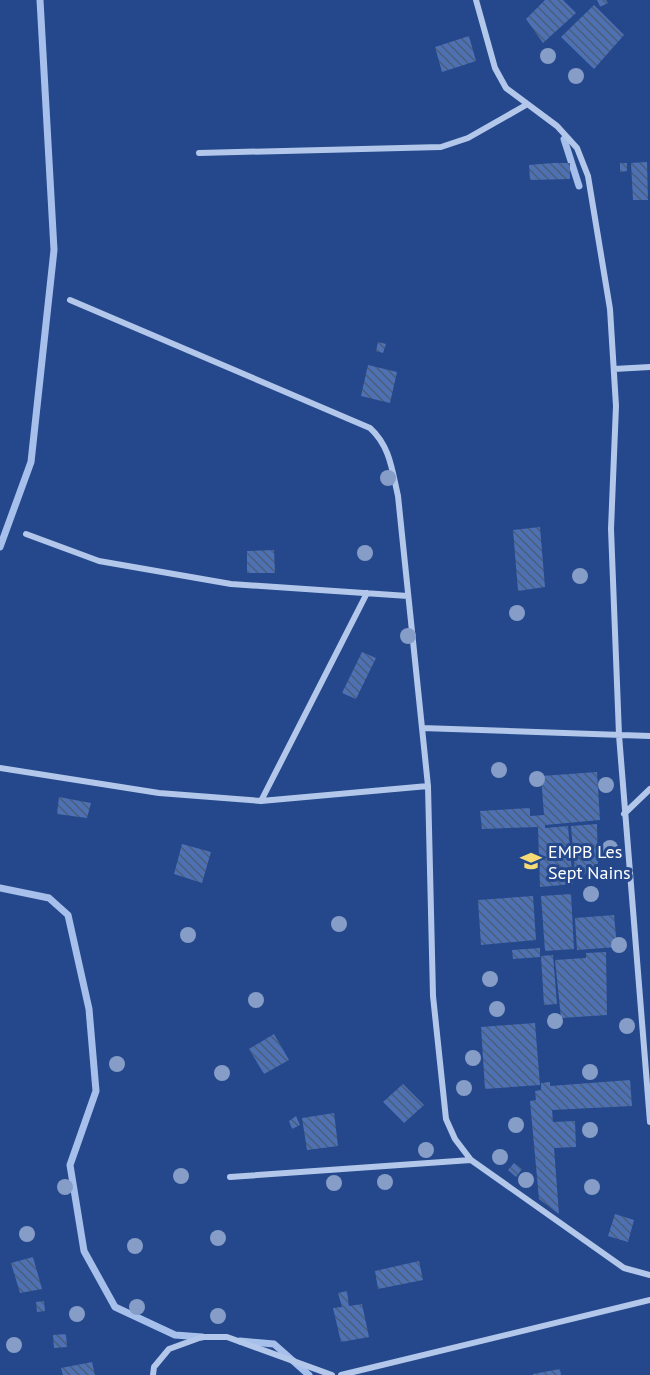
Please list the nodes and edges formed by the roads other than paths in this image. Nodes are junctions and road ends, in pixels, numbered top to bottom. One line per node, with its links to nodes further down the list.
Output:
1 (476, 0): 2 (street)
2 (526, 105): 3 (street); 6 (street)
3 (199, 153)
4 (70, 300): 9 (street)
5 (650, 367): 6 (street)
6 (614, 369): 11 (street)
7 (26, 534): 8 (street)
8 (367, 593): 9 (street); 16 (street)
9 (408, 596): 10 (street)
10 (422, 728): 11 (street); 14 (street)
11 (619, 735): 12 (street); 17 (street)
12 (650, 736)
13 (0, 768): 16 (street)
14 (428, 786): 16 (street); 19 (street)
15 (650, 789): 17 (street)
16 (261, 801)
17 (624, 814): 18 (street)
18 (650, 1122)
19 (471, 1160): 20 (street); 21 (street)
20 (230, 1177)
21 (650, 1275)
22 (650, 1300): 25 (street)
23 (153, 1375): 24 (street)
24 (332, 1375)
25 (341, 1375)

